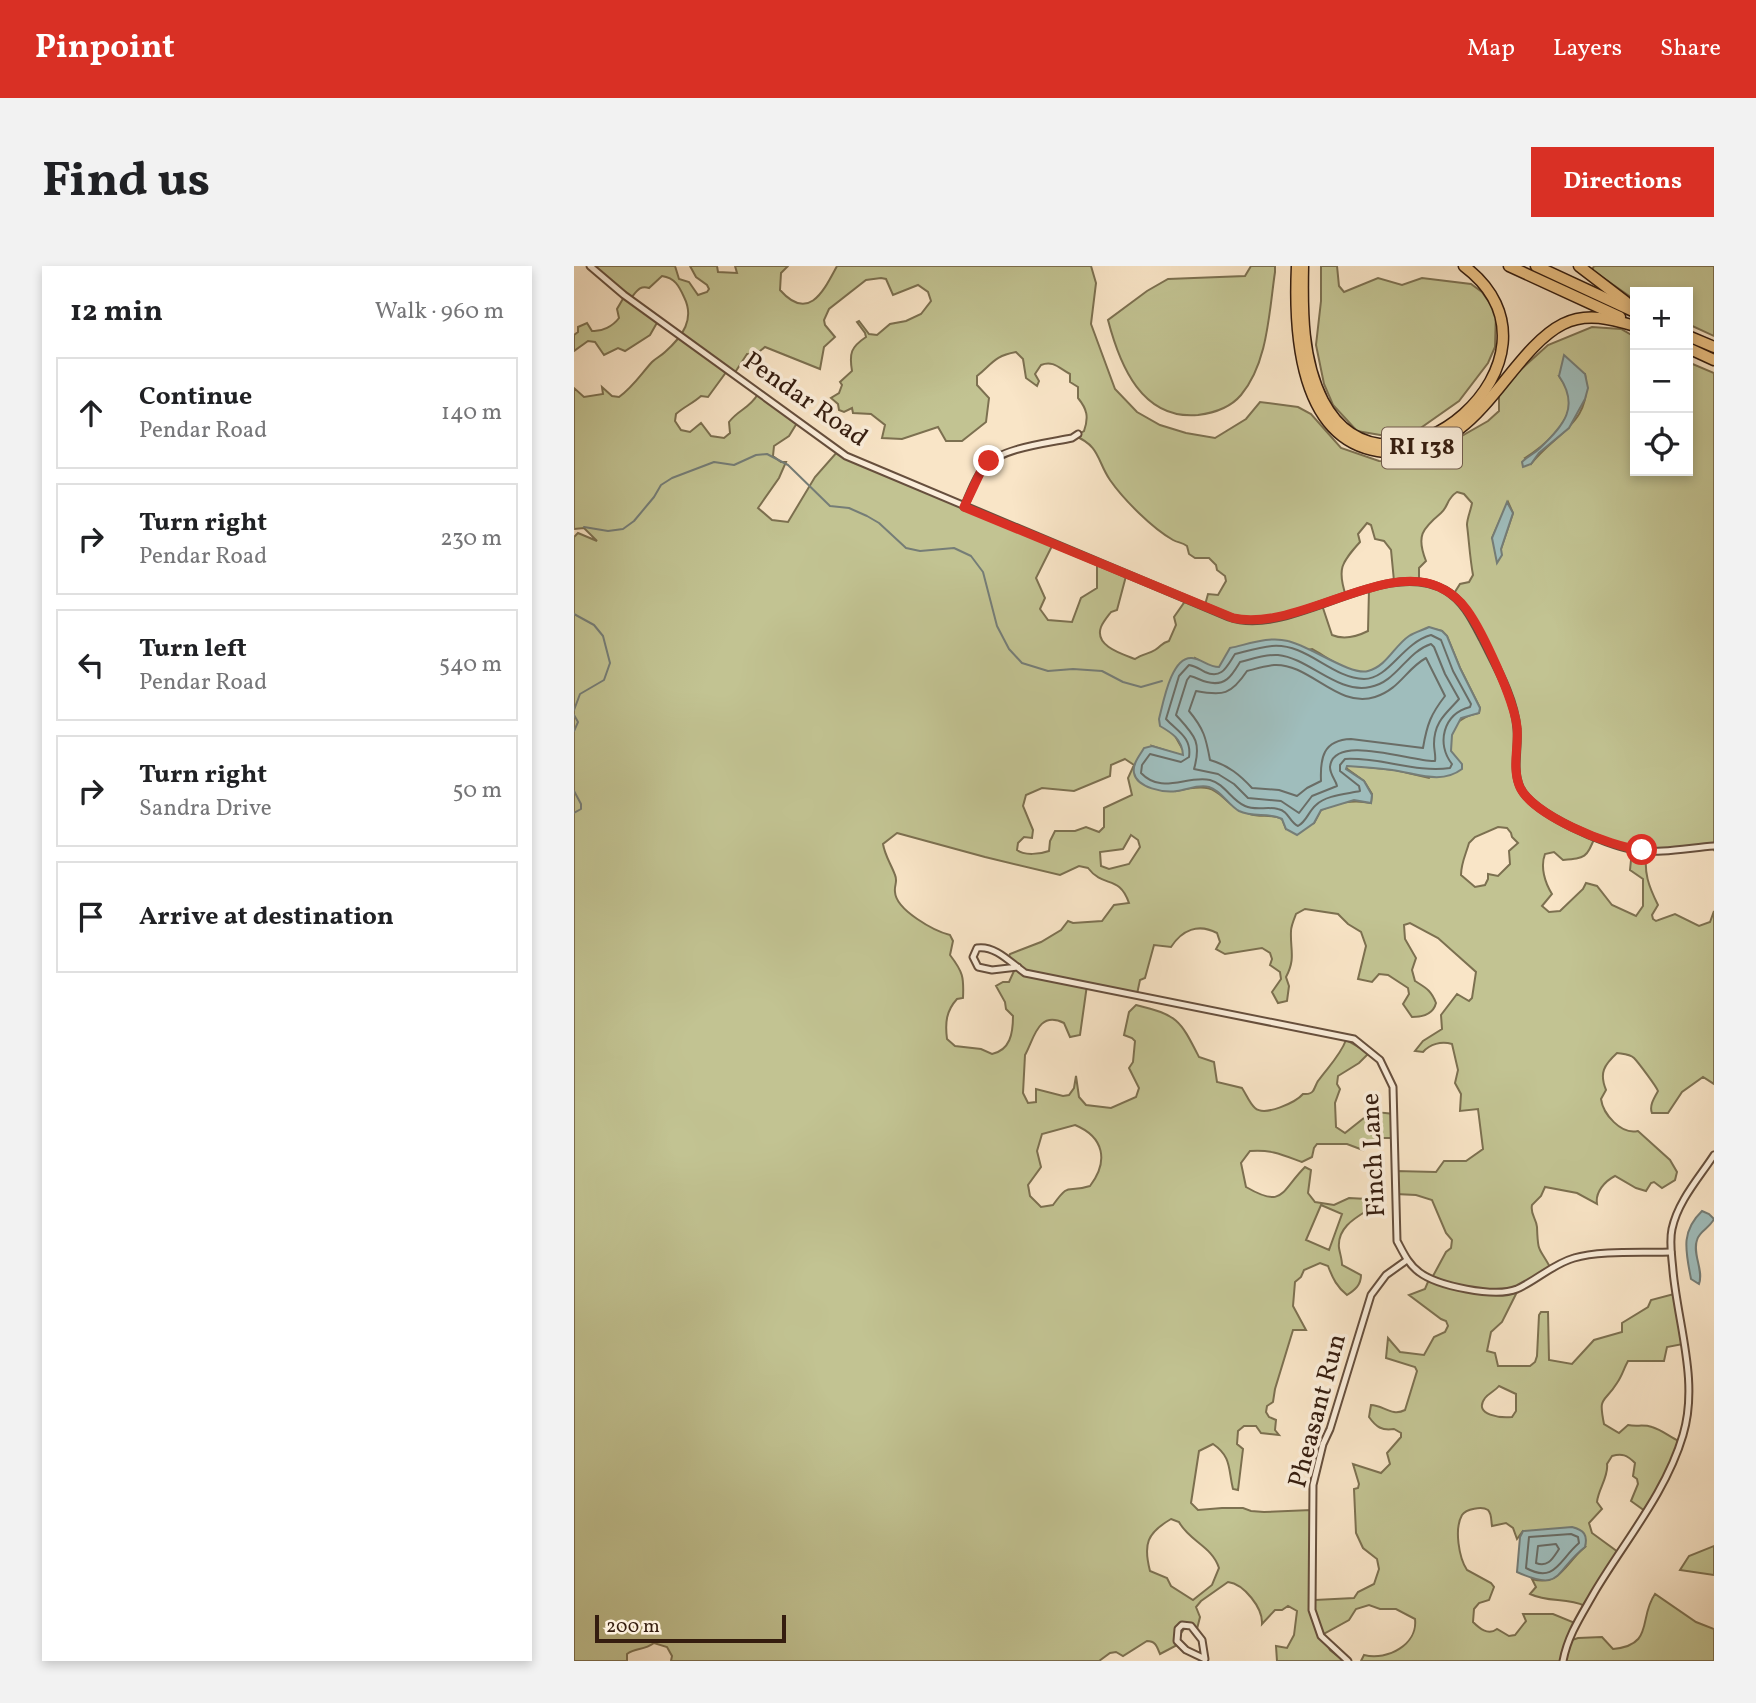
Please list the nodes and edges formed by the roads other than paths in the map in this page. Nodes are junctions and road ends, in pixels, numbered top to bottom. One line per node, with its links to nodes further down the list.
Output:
1 (590, 266): 17 (street, Pendar Road)
2 (1297, 266): 11 (highway, RI 138)
3 (1303, 266): 4 (highway)
4 (1464, 266)
5 (1509, 266): 10 (highway)
6 (1536, 266): 9 (highway)
7 (1579, 266): 8 (highway)
8 (1630, 306)
9 (1630, 308)
10 (1630, 323)
11 (1630, 324)
12 (1693, 338): 13 (highway)
13 (1714, 347)
14 (1692, 350): 15 (highway)
15 (1714, 360)
16 (1078, 434): 17 (street)
17 (964, 507): 18 (street, Pendar Road)
18 (1714, 846)
19 (1018, 967): 19 (street, Finch Lane); 22 (street, Finch Lane)
20 (1714, 1155): 21 (street)
21 (1671, 1252): 22 (street); 25 (street)
22 (1407, 1260): 24 (street, Pheasant Run)
23 (1206, 1660): 23 (street)
24 (1348, 1661)
25 (1563, 1661)

